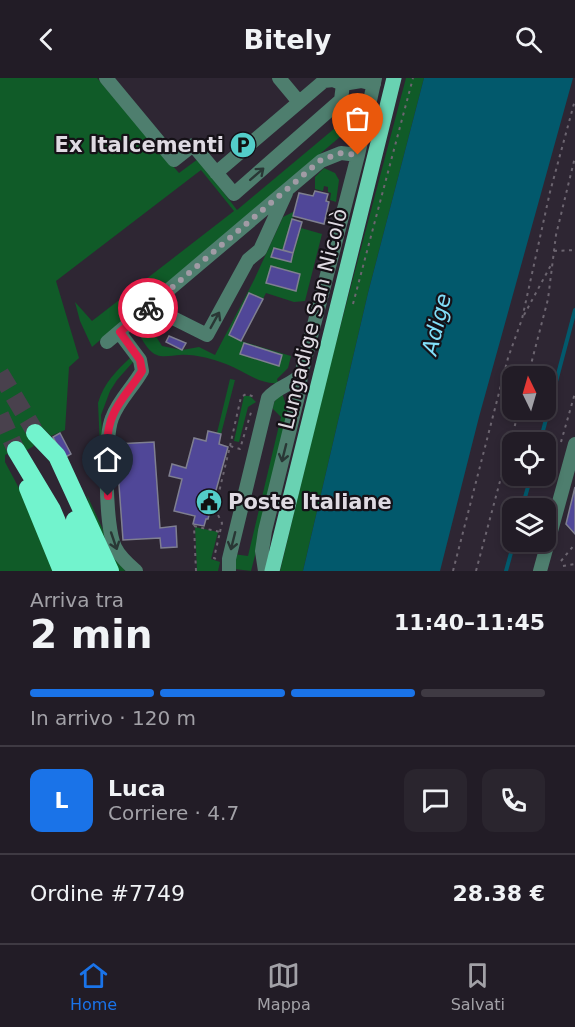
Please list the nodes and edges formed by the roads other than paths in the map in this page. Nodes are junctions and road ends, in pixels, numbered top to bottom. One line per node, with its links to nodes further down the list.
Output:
1 (106, 78): 8 (street)
2 (279, 78): 6 (street)
3 (394, 78): 24 (main road, Lungadige San Nicolò)
4 (375, 81): 5 (street); 7 (street)
5 (343, 84): 6 (street); 8 (street, one-way to 5)
6 (299, 102): 8 (street)
7 (358, 155): 9 (street); 15 (street)
8 (216, 173)
9 (289, 188): 10 (street); 11 (street)
10 (255, 217): 11 (street); 12 (street)
11 (267, 236): 12 (street, one-way to 11)
12 (152, 304): 13 (street)
13 (120, 332): 14 (street); 22 (street, one-way to 22)
14 (107, 342)
15 (302, 375): 17 (street, one-way to 17); 23 (street, one-way to 23)
16 (575, 444): 25 (street)
17 (226, 566)
18 (62, 571): 19 (highway)
19 (78, 571)
20 (96, 571): 21 (highway)
21 (110, 571)
22 (136, 571)
23 (266, 571)
24 (272, 571)
25 (541, 571)

